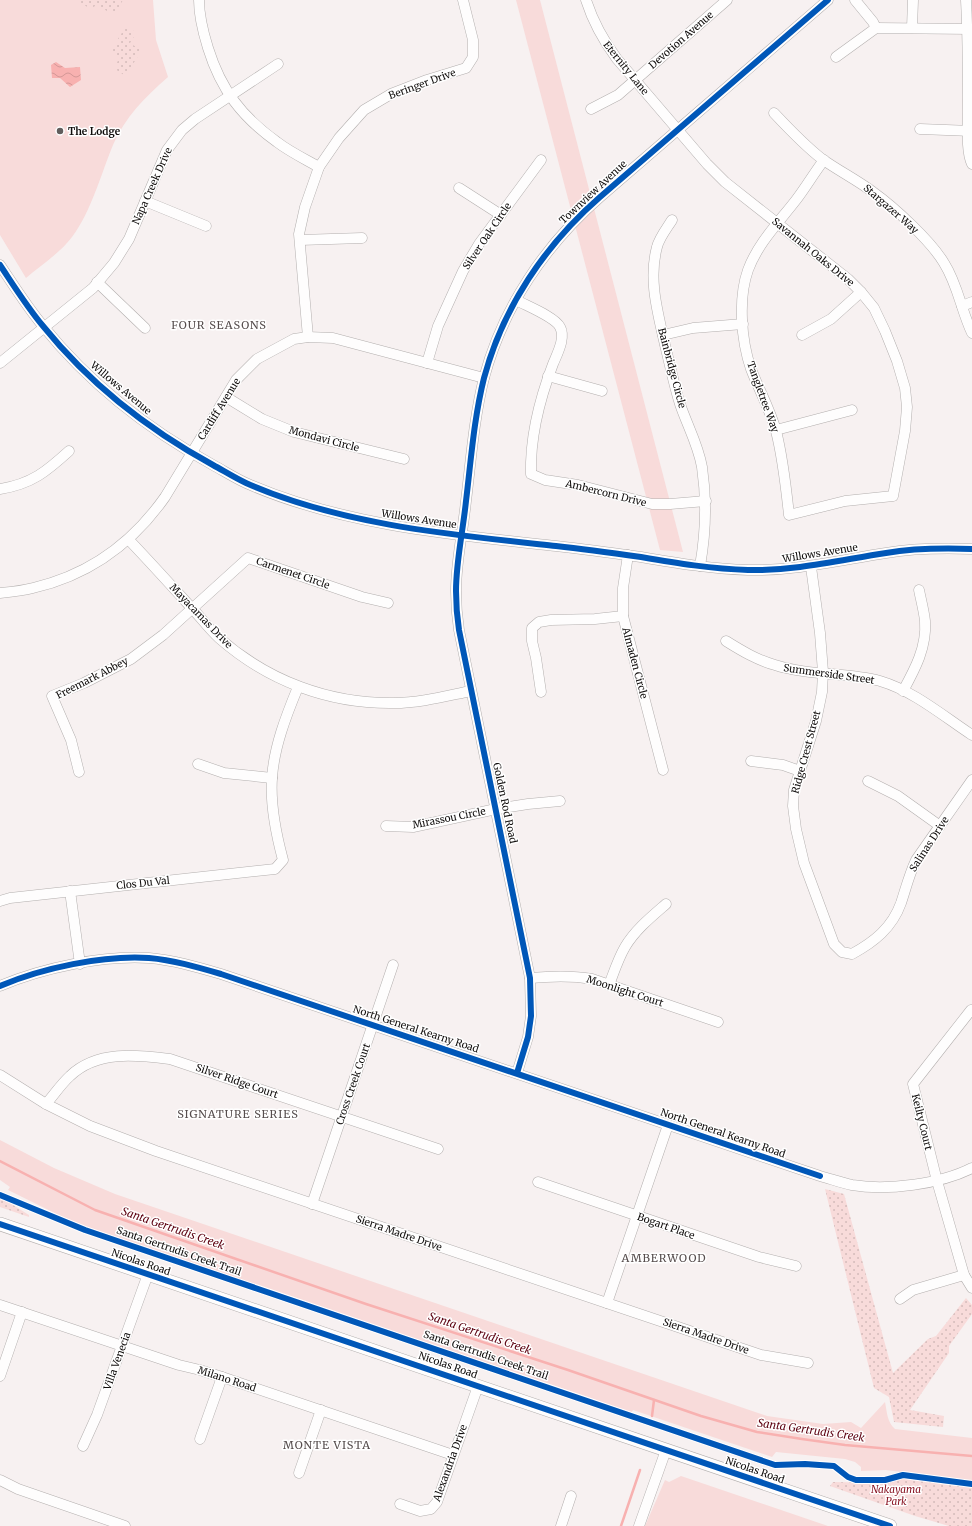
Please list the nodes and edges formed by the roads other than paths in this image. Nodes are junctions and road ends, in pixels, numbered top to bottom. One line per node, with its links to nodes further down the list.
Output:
1 (199, 0): 15 (street)
2 (463, 0): 24 (street, Beringer Drive)
3 (586, 0): 14 (street, Eternity Lane)
4 (727, 0): 14 (street, Devotion Avenue)
5 (828, 0): 19 (street, Townview Avenue)
6 (855, 0): 9 (street)
7 (913, 0): 10 (street)
8 (966, 0): 11 (street)
9 (876, 28): 10 (street); 12 (street)
10 (912, 28): 11 (street)
11 (970, 29): 20 (street)
12 (836, 57)
13 (278, 64): 15 (street, Napa Creek Drive)
14 (636, 81): 16 (street, Devotion Avenue); 19 (street, Eternity Lane)
15 (229, 97): 24 (street); 26 (street, Napa Creek Drive)
16 (592, 109)
17 (774, 113): 22 (street, Stargazer Way)
18 (920, 129): 20 (street)
19 (678, 130): 29 (street, Savannah Oaks Drive); 36 (street, Townview Avenue)
20 (970, 131): 23 (street)
21 (541, 160): 27 (street, Silver Oak Circle)
22 (824, 160): 29 (street, Tangletree Way); 37 (street, Stargazer Way)
23 (972, 164)
24 (320, 167): 32 (street, Beringer Drive)
25 (459, 188): 27 (street)
26 (144, 201): 30 (street); 34 (street, Napa Creek Drive)
27 (501, 215): 46 (street, Silver Oak Circle)
28 (672, 220): 42 (street, Bainbridge Circle)
29 (778, 223): 35 (street, Savannah Oaks Drive); 38 (street, Tangletree Way)
30 (206, 226)
31 (362, 238): 32 (street)
32 (300, 240): 44 (street, Beringer Drive)
33 (0, 265): 39 (street, Willows Avenue)
34 (97, 282): 39 (street, Napa Creek Drive); 40 (street)
35 (861, 292): 43 (street); 58 (street, Savannah Oaks Drive)
36 (516, 300): 47 (street); 48 (street, Townview Avenue)
37 (967, 304): 41 (street, Stargazer Way)
38 (743, 324): 42 (street); 52 (street, Tangletree Way)
39 (44, 327): 45 (street, Napa Creek Drive); 54 (street, Willows Avenue)
40 (145, 328)
41 (972, 333)
42 (663, 335): 57 (street, Bainbridge Circle)
43 (802, 335)
44 (308, 337): 46 (street, Cardiff Avenue); 50 (street, Cardiff Avenue)
45 (0, 363)
46 (427, 363): 48 (street, Cardiff Avenue)
47 (548, 376): 49 (street); 57 (street, Ambercorn Drive)
48 (484, 378): 59 (street, Townview Avenue)
49 (602, 390)
50 (226, 397): 54 (street, Cardiff Avenue); 55 (street, Mondavi Circle)
51 (852, 410): 52 (street)
52 (776, 430): 58 (street, Tangletree Way)
53 (69, 451): 56 (street)
54 (191, 453): 59 (street, Willows Avenue); 60 (street, Cardiff Avenue)
55 (404, 459)
56 (0, 489)
57 (706, 501): 64 (street, Bainbridge Circle)
58 (789, 515)
59 (462, 535): 63 (street, Willows Avenue); 74 (street, Golden Rod Road)
60 (129, 540): 67 (street, Cardiff Avenue); 69 (street, Mayacamas Drive)
61 (972, 545): 62 (street)
62 (972, 549): 65 (street, Willows Avenue)
63 (628, 555): 64 (street, Willows Avenue); 70 (street, Almaden Circle)
64 (700, 566): 65 (street, Willows Avenue)
65 (811, 567): 72 (street, Ridge Crest Street)
66 (919, 590): 75 (street)
67 (0, 593)
68 (388, 603): 69 (street, Carmenet Circle)
69 (192, 608): 73 (street, Mayacamas Drive); 82 (street, Freemark Abbey)
70 (623, 616): 76 (street); 80 (street, Almaden Circle)
71 (726, 641): 72 (street, Summerside Street)
72 (822, 672): 75 (street, Summerside Street); 81 (street, Ridge Crest Street)
73 (298, 687): 74 (street, Mayacamas Drive); 83 (street)
74 (471, 691): 87 (street, Golden Rod Road)
75 (903, 691): 77 (street, Summerside Street)
76 (541, 692)
77 (972, 735)
78 (751, 761): 81 (street)
79 (198, 764): 83 (street)
80 (663, 770)
81 (800, 771): 93 (street, Ridge Crest Street)
82 (79, 772)
83 (272, 778): 90 (street, Clos Du Val)
84 (972, 780): 89 (street, Salinas Drive)
85 (868, 781): 89 (street)
86 (560, 801): 87 (street, Mirassou Circle)
87 (496, 809): 88 (street, Mirassou Circle); 96 (street, Golden Rod Road)
88 (386, 826)
89 (940, 826): 93 (street, Salinas Drive)
90 (70, 891): 91 (street, Clos Du Val); 94 (street)
91 (0, 901)
92 (666, 904): 97 (street)
93 (842, 952)
94 (80, 964): 98 (street, North General Kearny Road); 101 (street, North General Kearny Road)
95 (393, 965): 101 (street, Cross Creek Court)
96 (530, 978): 97 (street, Moonlight Court); 102 (street, Golden Rod Road)
97 (609, 985): 100 (street, Moonlight Court)
98 (0, 986)
99 (971, 1010): 109 (street, Keilty Court)
100 (718, 1022)
101 (373, 1026): 102 (street, North General Kearny Road); 105 (street, Cross Creek Court)
102 (517, 1073): 106 (street, North General Kearny Road)
103 (0, 1075): 104 (street, Sierra Madre Drive)
104 (46, 1104): 105 (street, Silver Ridge Court); 111 (street, Sierra Madre Drive)
105 (341, 1117): 107 (street, Silver Ridge Court); 111 (street, Cross Creek Court)
106 (668, 1125): 109 (street, North General Kearny Road); 112 (street)
107 (438, 1149)
108 (972, 1168): 109 (street, North General Kearny Road)
109 (937, 1181): 116 (street)
110 (538, 1182): 112 (street, Bogart Place)
111 (312, 1204): 119 (street, Sierra Madre Drive)
112 (637, 1216): 114 (street, Bogart Place); 119 (street)
113 (0, 1224): 115 (main road, Nicolas Road)
114 (796, 1266)
115 (148, 1274): 122 (street, Villa Venecia); 126 (main road, Nicolas Road)
116 (964, 1275): 117 (street); 118 (street)
117 (972, 1288)
118 (900, 1299)
119 (607, 1303): 123 (street, Sierra Madre Drive)
120 (0, 1305): 121 (street, Milano Road)
121 (22, 1312): 122 (street, Milano Road); 124 (street)
122 (123, 1346): 125 (street, Milano Road); 129 (street, Villa Venecia)
123 (808, 1363)
124 (0, 1376)
125 (222, 1376): 127 (street, Milano Road); 128 (street)
126 (478, 1386): 130 (main road, Nicolas Road); 131 (street, Alexandria Drive)
127 (321, 1410): 131 (street, Milano Road); 132 (street)
128 (200, 1439)
129 (83, 1446)
130 (666, 1450): 138 (street); 139 (main road, Nicolas Road)
131 (453, 1455): 135 (street, Alexandria Drive)
132 (299, 1473)
133 (0, 1480): 136 (street)
134 (571, 1496): 137 (street)
135 (400, 1504)
136 (125, 1526)
137 (561, 1526)
138 (639, 1526)
139 (890, 1526)

